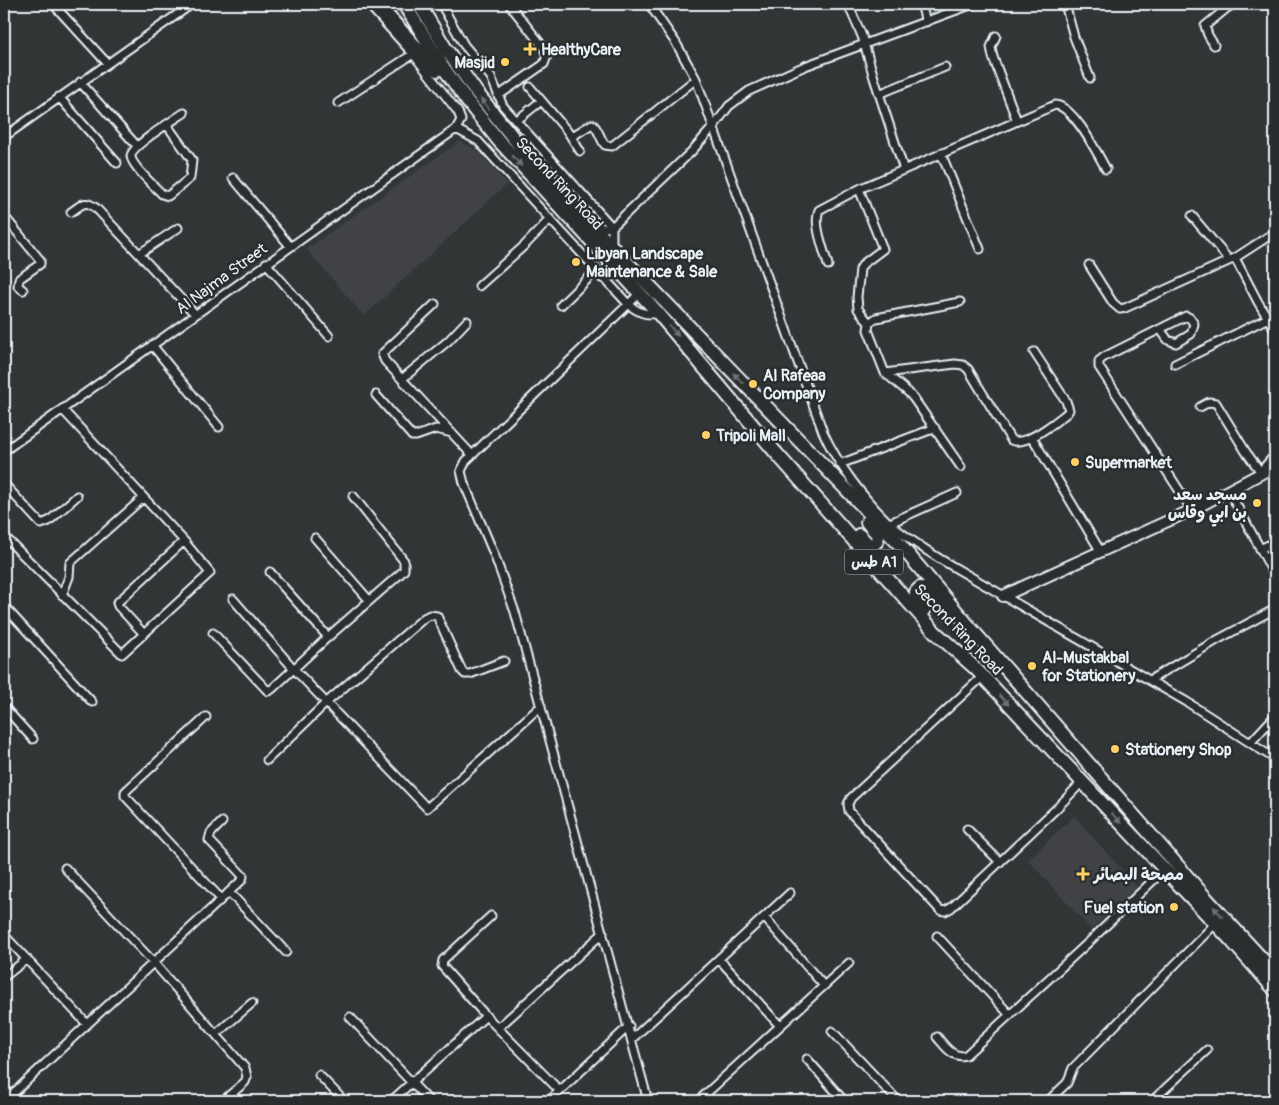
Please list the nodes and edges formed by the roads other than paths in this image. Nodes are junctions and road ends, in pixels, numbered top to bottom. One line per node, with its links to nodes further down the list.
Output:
1 (53, 4): 21 (street)
2 (192, 4): 21 (street)
3 (368, 4): 20 (street)
4 (377, 4): 35 (highway)
5 (404, 4): 35 (highway, Second Ring Road)
6 (419, 4): 47 (highway, Second Ring Road / طس A1, one-way to 6)
7 (441, 4): 28 (street)
8 (509, 4): 28 (street)
9 (649, 4): 24 (street)
10 (848, 4): 18 (street)
11 (921, 4): 16 (street)
12 (973, 4): 16 (street)
13 (1065, 4): 23 (street)
14 (1234, 4): 15 (street)
15 (1226, 6): 19 (street)
16 (926, 22): 18 (street)
17 (996, 36): 34 (street)
18 (864, 45): 27 (street); 37 (street)
19 (1214, 45)
20 (412, 54): 31 (street); 38 (street)
21 (107, 63): 25 (street)
22 (945, 67): 27 (street)
23 (1090, 78)
24 (696, 79): 37 (street); 39 (street)
25 (80, 82): 29 (street); 41 (street)
26 (530, 87): 30 (street)
27 (879, 94): 46 (street)
28 (498, 96): 33 (street)
29 (59, 97): 40 (street); 44 (street)
30 (541, 101): 33 (street); 39 (street)
31 (338, 104)
32 (184, 112): 36 (street)
33 (516, 121): 47 (street)
34 (1018, 121): 43 (street); 45 (street)
35 (485, 124): 64 (highway, Second Ring Road / طس A1, one-way to 64)
36 (167, 125): 41 (street); 41 (street)
37 (714, 126): 55 (street); 100 (street)
38 (456, 129): 53 (street); 58 (street, Al Najma Street)
39 (571, 136): 42 (street)
40 (4, 137)
41 (137, 146)
42 (580, 151)
43 (941, 153): 46 (street); 60 (street)
44 (117, 163)
45 (1106, 169)
46 (904, 170): 49 (street)
47 (552, 171): 54 (highway, Second Ring Road / طس A1); 55 (street)
48 (233, 178): 58 (street)
49 (859, 189): 65 (street); 79 (street)
50 (71, 212): 61 (street)
51 (4, 216): 69 (street)
52 (1192, 216): 62 (street)
53 (550, 219): 67 (street); 68 (street)
54 (592, 226): 55 (street); 59 (highway, Second Ring Road / طس A1)
55 (612, 227): 59 (street)
56 (178, 228): 61 (street)
57 (1275, 232): 62 (street)
58 (290, 246): 63 (street, Al Najma Street)
59 (614, 249): 95 (highway, Second Ring Road / طس A1, one-way to 59)
60 (980, 249)
61 (139, 254): 76 (street)
62 (1232, 259): 66 (street); 77 (street)
63 (266, 263): 76 (street, Al Najma Street); 82 (street)
64 (614, 265): 67 (highway); 70 (highway, Second Ring Road / طس A1)
65 (828, 265)
66 (1089, 265)
67 (600, 273): 73 (street); 74 (street)
68 (479, 286)
69 (23, 290)
70 (640, 293): 74 (street); 75 (highway, Second Ring Road / طس A1)
71 (960, 302): 79 (street)
72 (435, 304): 87 (street)
73 (560, 304)
74 (628, 304): 75 (street); 98 (street)
75 (658, 313): 97 (highway, Second Ring Road / طس A1, one-way to 97)
76 (195, 314): 83 (street, Al Najma Street)
77 (1268, 318): 81 (street); 85 (street)
78 (467, 321): 87 (street)
79 (869, 324): 86 (street)
80 (1160, 329): 80 (street); 110 (street)
81 (1275, 330)
82 (329, 336)
83 (152, 345): 90 (street, Al Najma Street); 91 (street)
84 (1034, 352): 94 (street)
85 (1175, 364)
86 (885, 374): 92 (street); 94 (street)
87 (402, 379): 93 (street)
88 (376, 395): 93 (street)
89 (1200, 407): 103 (street)
90 (62, 410): 96 (street, Al Najma Street); 109 (street)
91 (219, 427)
92 (935, 428): 100 (street); 102 (street)
93 (452, 434): 98 (street)
94 (1032, 437): 117 (street)
95 (798, 440): 97 (highway); 146 (highway, Second Ring Road / طس A1)
96 (4, 451)
97 (777, 454): 131 (highway, Second Ring Road / طس A1)
98 (472, 455): 135 (street)
99 (1275, 455): 103 (street)
100 (840, 464): 111 (street)
101 (1275, 466): 103 (street)
102 (961, 467)
103 (1257, 475): 105 (street)
104 (4, 484): 107 (street)
105 (1229, 491): 110 (street); 116 (street)
106 (957, 493): 111 (street)
107 (77, 496)
108 (353, 496): 123 (street)
109 (143, 498): 114 (street); 120 (street)
110 (1192, 510): 117 (street)
111 (890, 523): 121 (street)
112 (315, 538): 123 (street)
113 (5, 540): 120 (street)
114 (184, 541): 127 (street); 127 (street)
115 (1275, 542): 116 (street)
116 (1260, 549): 119 (street)
117 (1102, 552): 121 (street)
118 (270, 572): 128 (street)
119 (1275, 576)
120 (62, 595): 127 (street)
121 (1003, 596): 132 (street)
122 (233, 599): 130 (street)
123 (369, 600): 128 (street)
124 (4, 606): 133 (street)
125 (1275, 609): 132 (street)
126 (213, 633): 130 (street)
127 (144, 634)
128 (328, 637): 130 (street)
129 (504, 661): 134 (street)
130 (294, 669): 134 (street)
131 (979, 672): 143 (highway, Second Ring Road / طس A1, one-way to 143); 146 (highway); 147 (street)
132 (1150, 680): 140 (street)
133 (92, 702)
134 (327, 702): 135 (street); 142 (street)
135 (541, 706): 156 (street)
136 (4, 707): 139 (street)
137 (1275, 716): 140 (street)
138 (206, 718): 152 (street)
139 (33, 739)
140 (1251, 742): 141 (street)
141 (1275, 759)
142 (267, 760)
143 (1082, 782): 147 (street); 149 (highway, Second Ring Road / طس A1, one-way to 149)
144 (222, 822): 150 (street)
145 (967, 829): 147 (street)
146 (1164, 850): 164 (highway, Second Ring Road / طس A1, one-way to 146)
147 (1000, 862)
148 (64, 868): 162 (street)
149 (1164, 869): 155 (highway, Second Ring Road / طس A1); 169 (street)
150 (229, 892): 152 (street); 159 (street)
151 (790, 893): 154 (street)
152 (221, 899): 162 (street)
153 (491, 916): 170 (street)
154 (764, 917): 160 (street); 166 (street)
155 (1215, 924): 167 (highway, Second Ring Road / طس A1); 195 (street)
156 (603, 933): 173 (street); 175 (street)
157 (4, 934): 161 (street)
158 (937, 936): 169 (street)
159 (286, 952)
160 (719, 958): 174 (street); 179 (street)
161 (26, 959): 165 (street); 172 (street)
162 (154, 963): 172 (street); 177 (street)
163 (849, 963): 166 (street)
164 (1275, 973)
165 (4, 976)
166 (824, 986): 174 (street)
167 (1275, 990)
168 (252, 1003): 177 (street)
169 (1010, 1015): 178 (street)
170 (486, 1016): 175 (street); 183 (street)
171 (350, 1017): 183 (street)
172 (86, 1024): 185 (street)
173 (629, 1026): 179 (street); 184 (street)
174 (780, 1026): 192 (street)
175 (498, 1028): 184 (street)
176 (832, 1031): 194 (street)
177 (216, 1034): 186 (street)
178 (937, 1037)
179 (632, 1039): 191 (street)
180 (1207, 1050): 196 (street)
181 (807, 1059): 193 (street)
182 (319, 1075): 187 (street)
183 (411, 1083): 188 (street); 189 (street)
184 (560, 1091): 190 (street)
185 (5, 1101)
186 (223, 1101)
187 (344, 1101)
188 (391, 1101)
189 (429, 1101)
190 (550, 1101)
191 (648, 1101)
192 (698, 1101)
193 (844, 1101)
194 (898, 1101)
195 (1048, 1101)
196 (1152, 1101)

